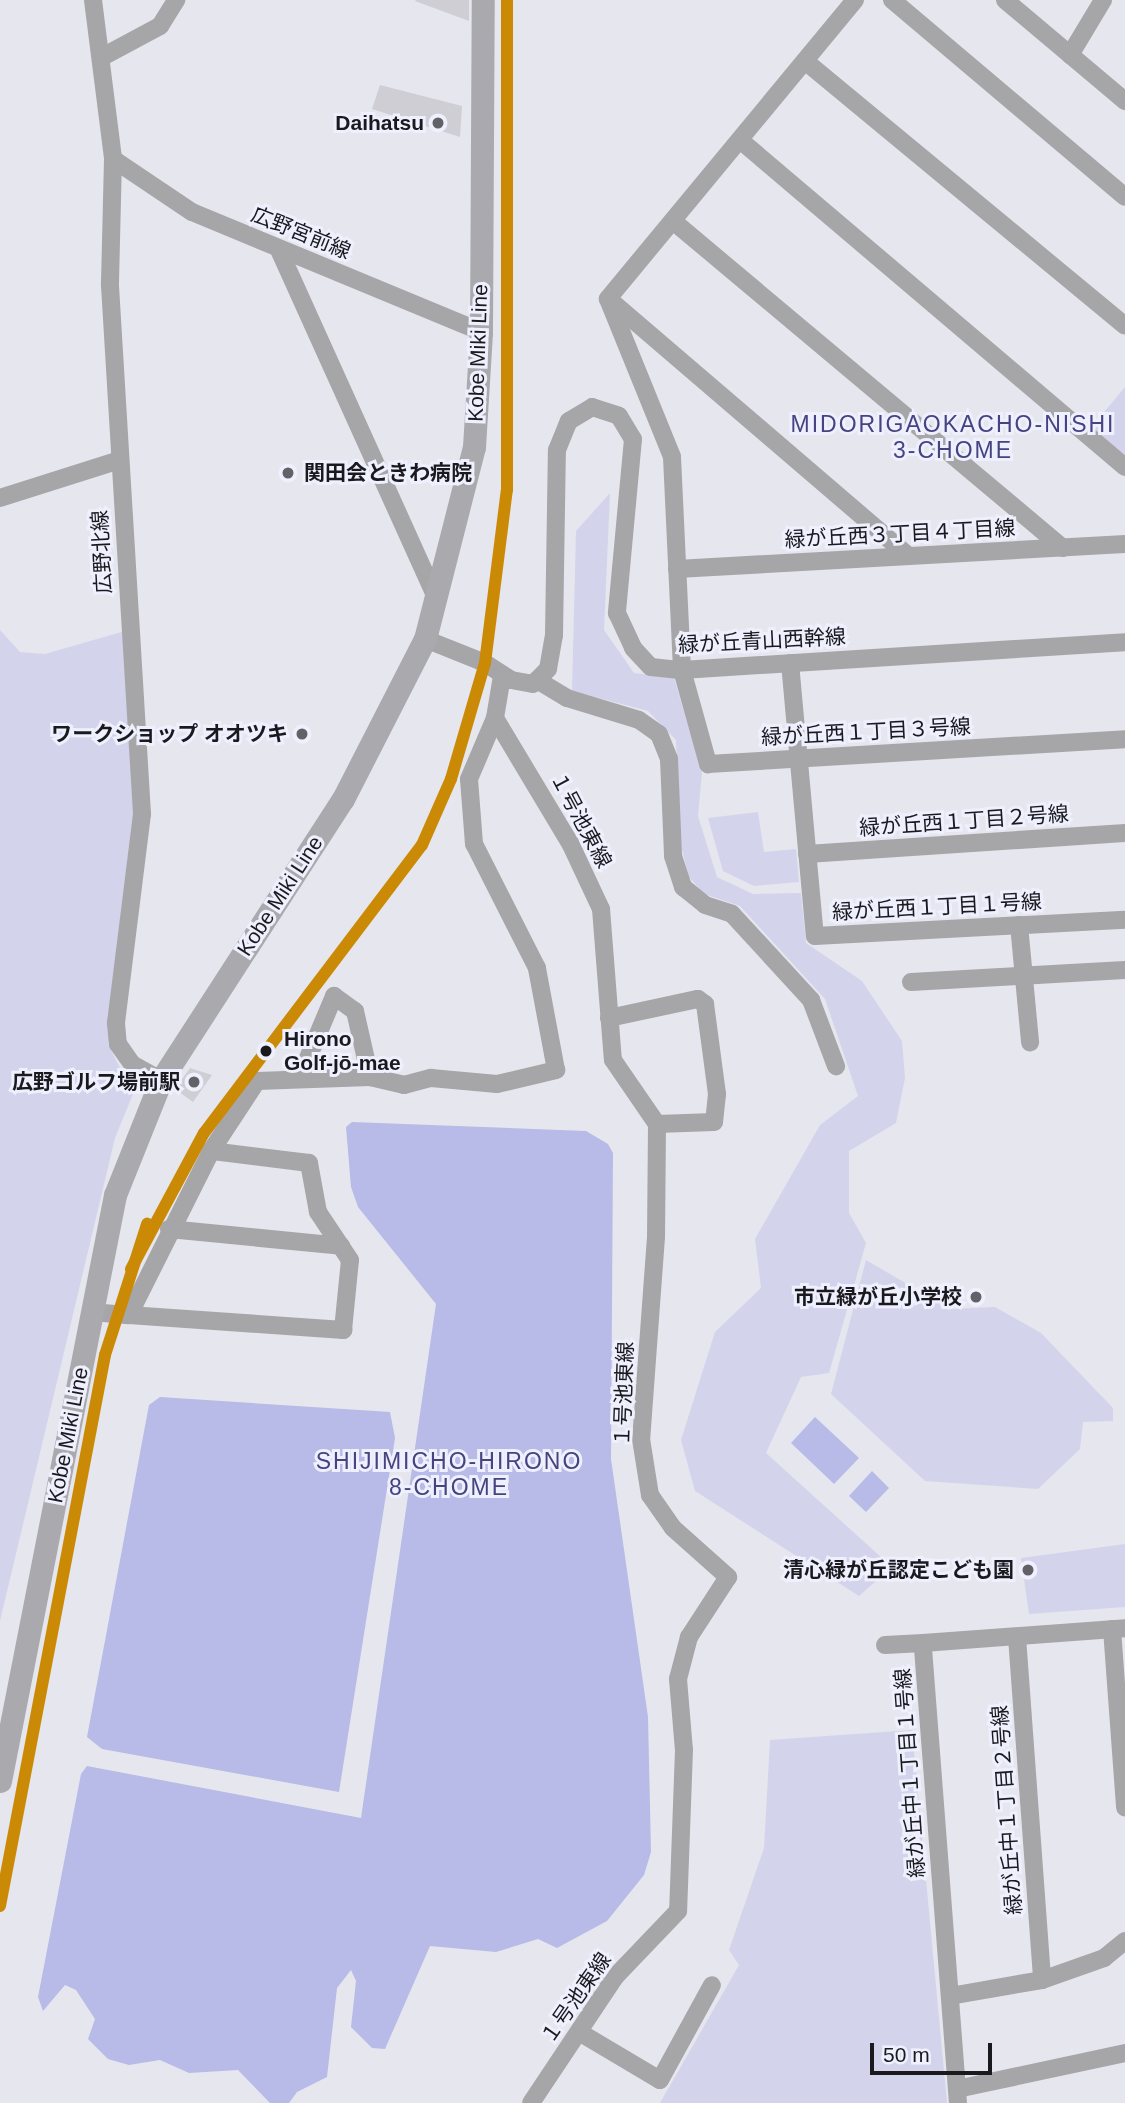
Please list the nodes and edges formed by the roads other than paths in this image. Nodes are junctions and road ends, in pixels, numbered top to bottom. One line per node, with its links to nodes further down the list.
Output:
1 (93, 0): 9 (street, 広野北線)
2 (176, 0): 9 (street)
3 (483, 0): 19 (main road, Kobe Miki Line)
4 (855, 0): 10 (street)
5 (892, 0): 14 (street)
6 (1005, 0): 8 (street)
7 (1103, 0): 8 (street)
8 (1070, 55): 11 (street)
9 (104, 56): 13 (street, 広野北線)
10 (804, 61): 12 (street); 18 (street)
11 (1125, 101)
12 (740, 140): 15 (street); 21 (street)
13 (113, 159): 16 (street, 広野宮前線); 20 (street, 広野北線)
14 (1125, 197)
15 (673, 221): 17 (street); 24 (street)
16 (280, 252): 19 (street, 広野宮前線); 27 (street)
17 (608, 299): 25 (street); 26 (street)
18 (1125, 326)
19 (481, 332): 27 (main road, Kobe Miki Line)
20 (120, 460): 22 (street); 49 (street, 広野北線)
21 (1125, 467)
22 (0, 498)
23 (1125, 544): 24 (street, 緑が丘西３丁目４丁目線)
24 (1063, 548): 25 (street, 緑が丘西３丁目４丁目線)
25 (909, 556): 26 (street, 緑が丘西３丁目４丁目線)
26 (677, 569): 31 (street)
27 (436, 598): 28 (main road, Kobe Miki Line)
28 (425, 639): 32 (street); 49 (main road, Kobe Miki Line)
29 (1125, 642): 30 (street, 緑が丘青山西幹線)
30 (790, 663): 31 (street, 緑が丘青山西幹線); 36 (street, 緑が丘西１丁目１号線)
31 (682, 670): 33 (street, 緑が丘青山西幹線); 36 (street, 緑が丘西１丁目３号線)
32 (502, 676): 33 (street); 34 (street)
33 (537, 680): 46 (street)
34 (495, 718): 44 (street, １号池東線); 48 (street)
35 (1125, 739): 36 (street, 緑が丘西１丁目３号線)
36 (798, 758): 38 (street, 緑が丘西１丁目１号線)
37 (1125, 833): 38 (street, 緑が丘西１丁目２号線)
38 (807, 854): 40 (street, 緑が丘西１丁目１号線)
39 (1125, 920): 40 (street, 緑が丘西１丁目１号線)
40 (1019, 925): 42 (street)
41 (1125, 970): 42 (street)
42 (1024, 975): 43 (street); 45 (street)
43 (911, 982)
44 (609, 1018): 50 (street, １号池東線); 50 (street)
45 (1030, 1042)
46 (836, 1066)
47 (300, 1077): 48 (street); 48 (street); 51 (street)
48 (370, 1077)
49 (161, 1080): 54 (main road, Kobe Miki Line)
50 (657, 1124): 66 (street, １号池東線)
51 (211, 1151): 52 (street); 53 (street)
52 (169, 1229): 53 (street); 55 (street)
53 (341, 1246): 55 (street)
54 (92, 1312): 55 (street); 60 (main road, Kobe Miki Line)
55 (129, 1315)
56 (1119, 1628): 57 (street, 緑が丘中１丁目１号線); 61 (street)
57 (1017, 1637): 58 (street, 緑が丘中１丁目１号線); 63 (street, 緑が丘中１丁目２号線)
58 (923, 1643): 59 (street); 65 (street, 緑が丘中１丁目１号線)
59 (885, 1646)
60 (0, 1781)
61 (1125, 1808)
62 (1125, 1941): 63 (street)
63 (1042, 1980): 65 (street)
64 (712, 1985): 66 (street)
65 (950, 1996): 68 (street, 緑が丘中１丁目１号線)
66 (579, 2032): 69 (street, １号池東線)
67 (1125, 2053): 68 (street)
68 (957, 2096)
69 (531, 2103)

